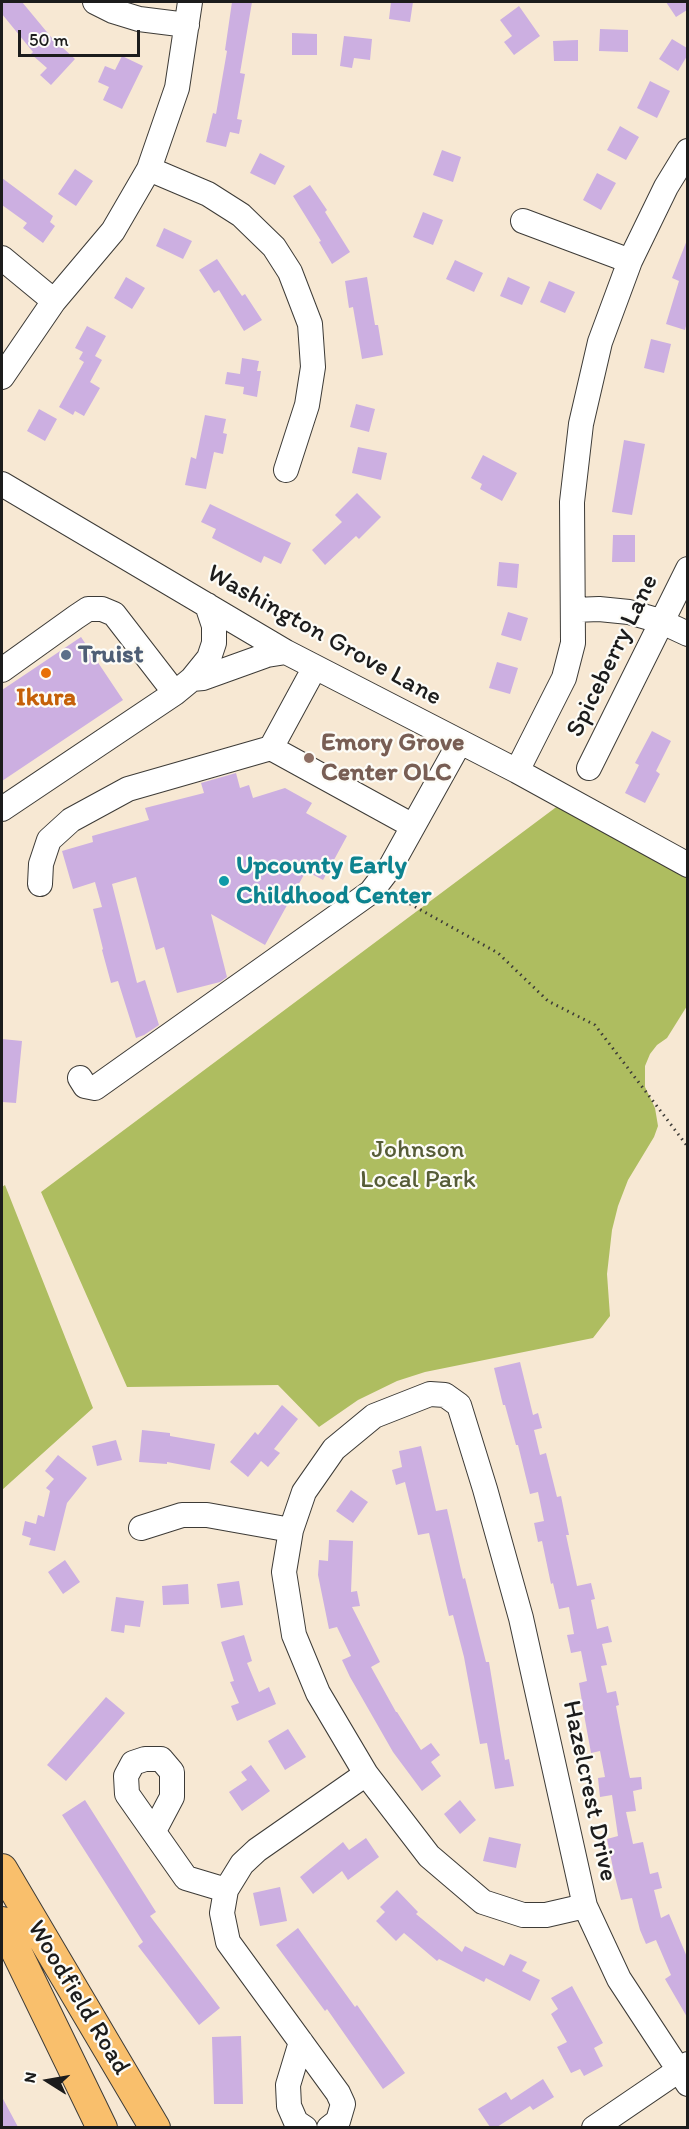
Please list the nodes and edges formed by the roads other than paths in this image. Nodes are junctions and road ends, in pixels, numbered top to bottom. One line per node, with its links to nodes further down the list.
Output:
1 (95, 2): 2 (street)
2 (189, 13): 4 (street)
3 (687, 151): 7 (street)
4 (149, 170): 8 (street); 10 (street)
5 (524, 221): 7 (street)
6 (2, 258): 8 (street)
7 (630, 261): 14 (street)
8 (54, 301): 9 (street)
9 (2, 377)
10 (286, 470)
11 (2, 484): 13 (street, Washington Grove Lane)
12 (687, 569): 15 (street, Spiceberry Lane)
13 (207, 605): 17 (street, Washington Grove Lane); 20 (street)
14 (574, 610): 15 (street); 24 (street)
15 (660, 621): 16 (street); 23 (street, Spiceberry Lane)
16 (687, 634)
17 (286, 652): 18 (street, Washington Grove Lane); 20 (street)
18 (315, 667): 21 (street, Washington Grove Lane); 22 (street)
19 (2, 670): 20 (street)
20 (183, 686): 25 (street)
21 (460, 742): 24 (street, Washington Grove Lane); 26 (street)
22 (271, 748): 26 (street); 28 (street)
23 (589, 768)
24 (517, 771): 27 (street, Washington Grove Lane)
25 (2, 809)
26 (413, 826): 29 (street)
27 (687, 865)
28 (40, 884)
29 (80, 1078)
30 (141, 1528): 31 (street)
31 (291, 1530): 32 (street); 36 (street, Hazelcrest Drive)
32 (366, 1774): 35 (street); 36 (street)
33 (154, 1831): 35 (street)
34 (2, 1869): 41 (main road, Woodfield Road)
35 (226, 1890): 38 (street)
36 (585, 1906): 39 (street, Hazelcrest Drive)
37 (2, 1922): 40 (main road, Woodfield Road)
38 (301, 2042): 42 (street); 43 (street)
39 (684, 2073): 44 (street)
40 (102, 2127)
41 (155, 2127)
42 (305, 2127)
43 (329, 2127)
44 (594, 2127)

